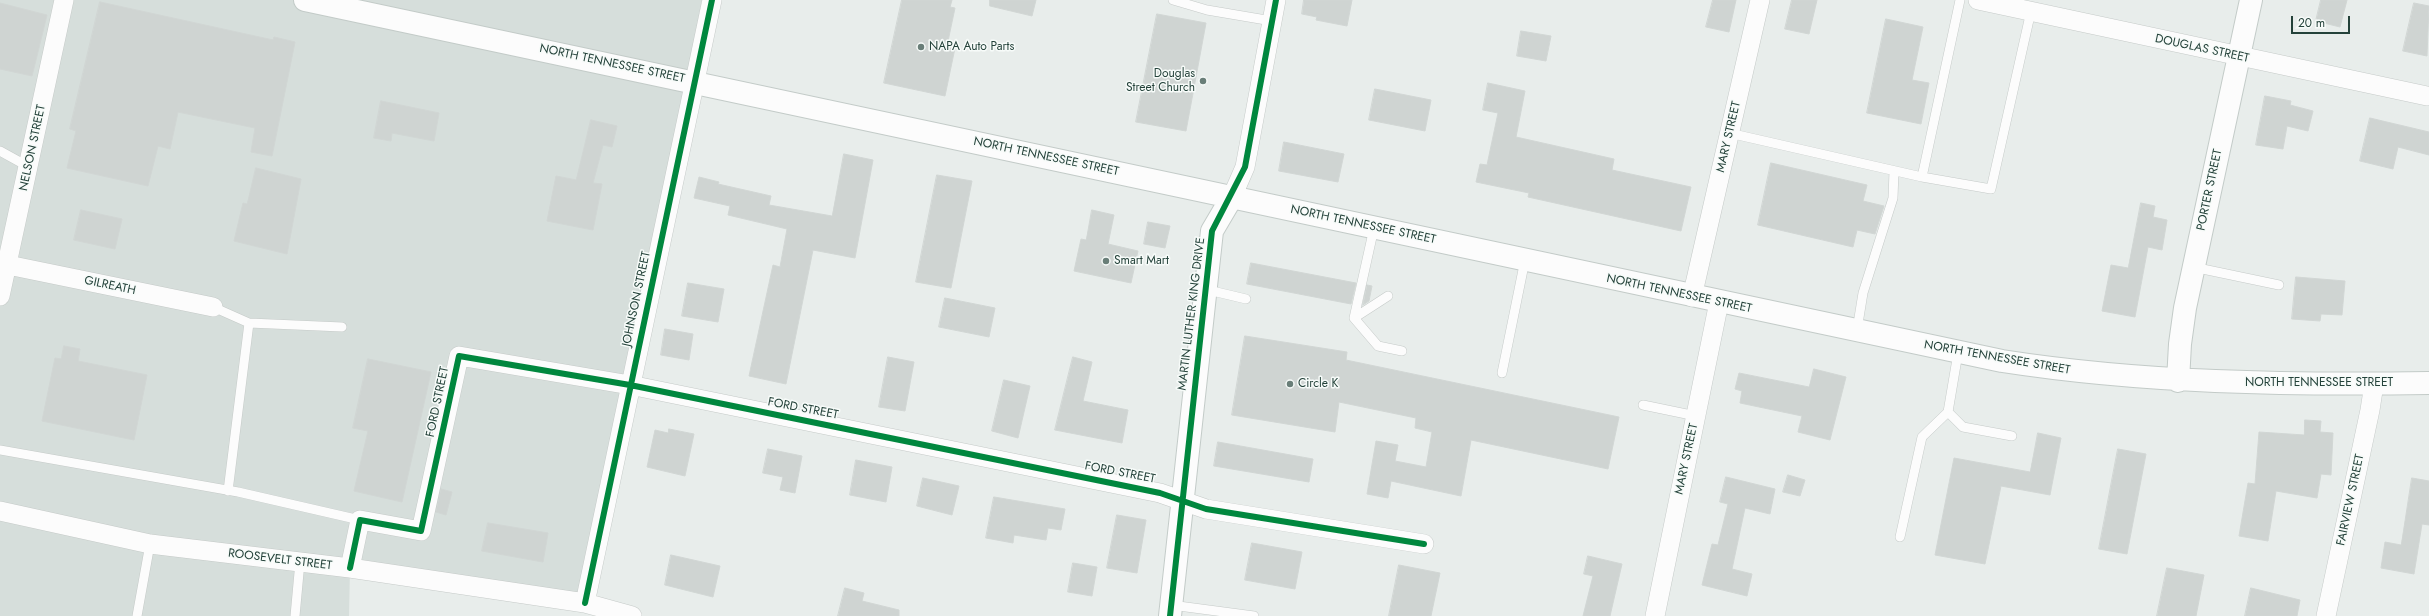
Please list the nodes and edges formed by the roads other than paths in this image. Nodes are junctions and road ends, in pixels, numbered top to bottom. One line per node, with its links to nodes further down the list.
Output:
1 (64, 0): 17 (street, NELSON STREET)
2 (305, 0): 13 (main road, NORTH TENNESSEE STREET)
3 (712, 0): 13 (street, JOHNSON STREET)
4 (1173, 0): 11 (lane)
5 (1276, 0): 11 (street, MARTIN LUTHER KING DRIVE)
6 (1760, 0): 15 (street, MARY STREET)
7 (1960, 0): 19 (lane)
8 (1978, 0): 10 (street, DOUGLAS STREET)
9 (2251, 0): 12 (main road, PORTER STREET)
10 (2031, 11): 12 (street, DOUGLAS STREET); 19 (lane)
11 (1272, 21): 20 (street, MARTIN LUTHER KING DRIVE)
12 (2238, 57): 14 (street, DOUGLAS STREET); 24 (main road, PORTER STREET)
13 (694, 82): 20 (main road, NORTH TENNESSEE STREET); 43 (street, JOHNSON STREET)
14 (2427, 96)
15 (1729, 133): 18 (lane); 29 (street, MARY STREET)
16 (0, 151): 17 (lane)
17 (28, 167): 23 (street, NELSON STREET)
18 (1894, 171): 19 (lane); 36 (lane)
19 (1922, 177)
20 (1232, 197): 21 (main road, NORTH TENNESSEE STREET); 26 (main road, MARTIN LUTHER KING DRIVE)
21 (1374, 228): 22 (main road, NORTH TENNESSEE STREET); 33 (lane)
22 (1525, 260): 29 (main road, NORTH TENNESSEE STREET); 39 (lane)
23 (8, 265): 27 (street, NELSON STREET); 32 (street, GILREATH)
24 (2193, 267): 25 (lane); 40 (main road, PORTER STREET)
25 (2278, 285)
26 (1204, 290): 30 (lane); 50 (main road, MARTIN LUTHER KING DRIVE)
27 (0, 296)
28 (1388, 296): 33 (lane)
29 (1692, 297): 31 (main road, NORTH TENNESSEE STREET)
30 (1246, 299)
31 (1719, 302): 36 (main road, NORTH TENNESSEE STREET); 46 (street, MARY STREET)
32 (213, 307): 34 (lane)
33 (1354, 318): 37 (lane)
34 (249, 322): 35 (lane); 49 (lane)
35 (342, 327)
36 (1857, 332): 38 (main road, NORTH TENNESSEE STREET)
37 (1402, 351)
38 (1958, 353): 40 (main road, NORTH TENNESSEE STREET); 45 (lane)
39 (1502, 373)
40 (2178, 381): 42 (main road, NORTH TENNESSEE STREET)
41 (2429, 383): 42 (main road, NORTH TENNESSEE STREET)
42 (2374, 384): 65 (street, FAIRVIEW STREET)
43 (630, 385): 50 (street, FORD STREET); 52 (street, FORD STREET); 58 (street, JOHNSON STREET)
44 (1644, 405): 46 (lane)
45 (1948, 412): 47 (lane); 53 (lane)
46 (1696, 416): 64 (street, MARY STREET)
47 (2012, 436)
48 (0, 450): 49 (lane)
49 (228, 490): 52 (lane)
50 (1182, 501): 55 (street, FORD STREET); 59 (main road, MARTIN LUTHER KING DRIVE)
51 (0, 511): 54 (street, ROOSEVELT STREET)
52 (360, 520): 57 (street)
53 (1900, 537)
54 (150, 544): 56 (street, ROOSEVELT STREET); 60 (lane)
55 (1424, 544)
56 (300, 562): 57 (street, ROOSEVELT STREET); 61 (lane)
57 (350, 568): 58 (street, ROOSEVELT STREET)
58 (585, 603): 62 (street, ROOSEVELT STREET)
59 (1170, 610): 63 (lane)
60 (137, 616)
61 (296, 616)
62 (632, 616)
63 (1254, 616)
64 (1655, 616)
65 (2326, 616)

